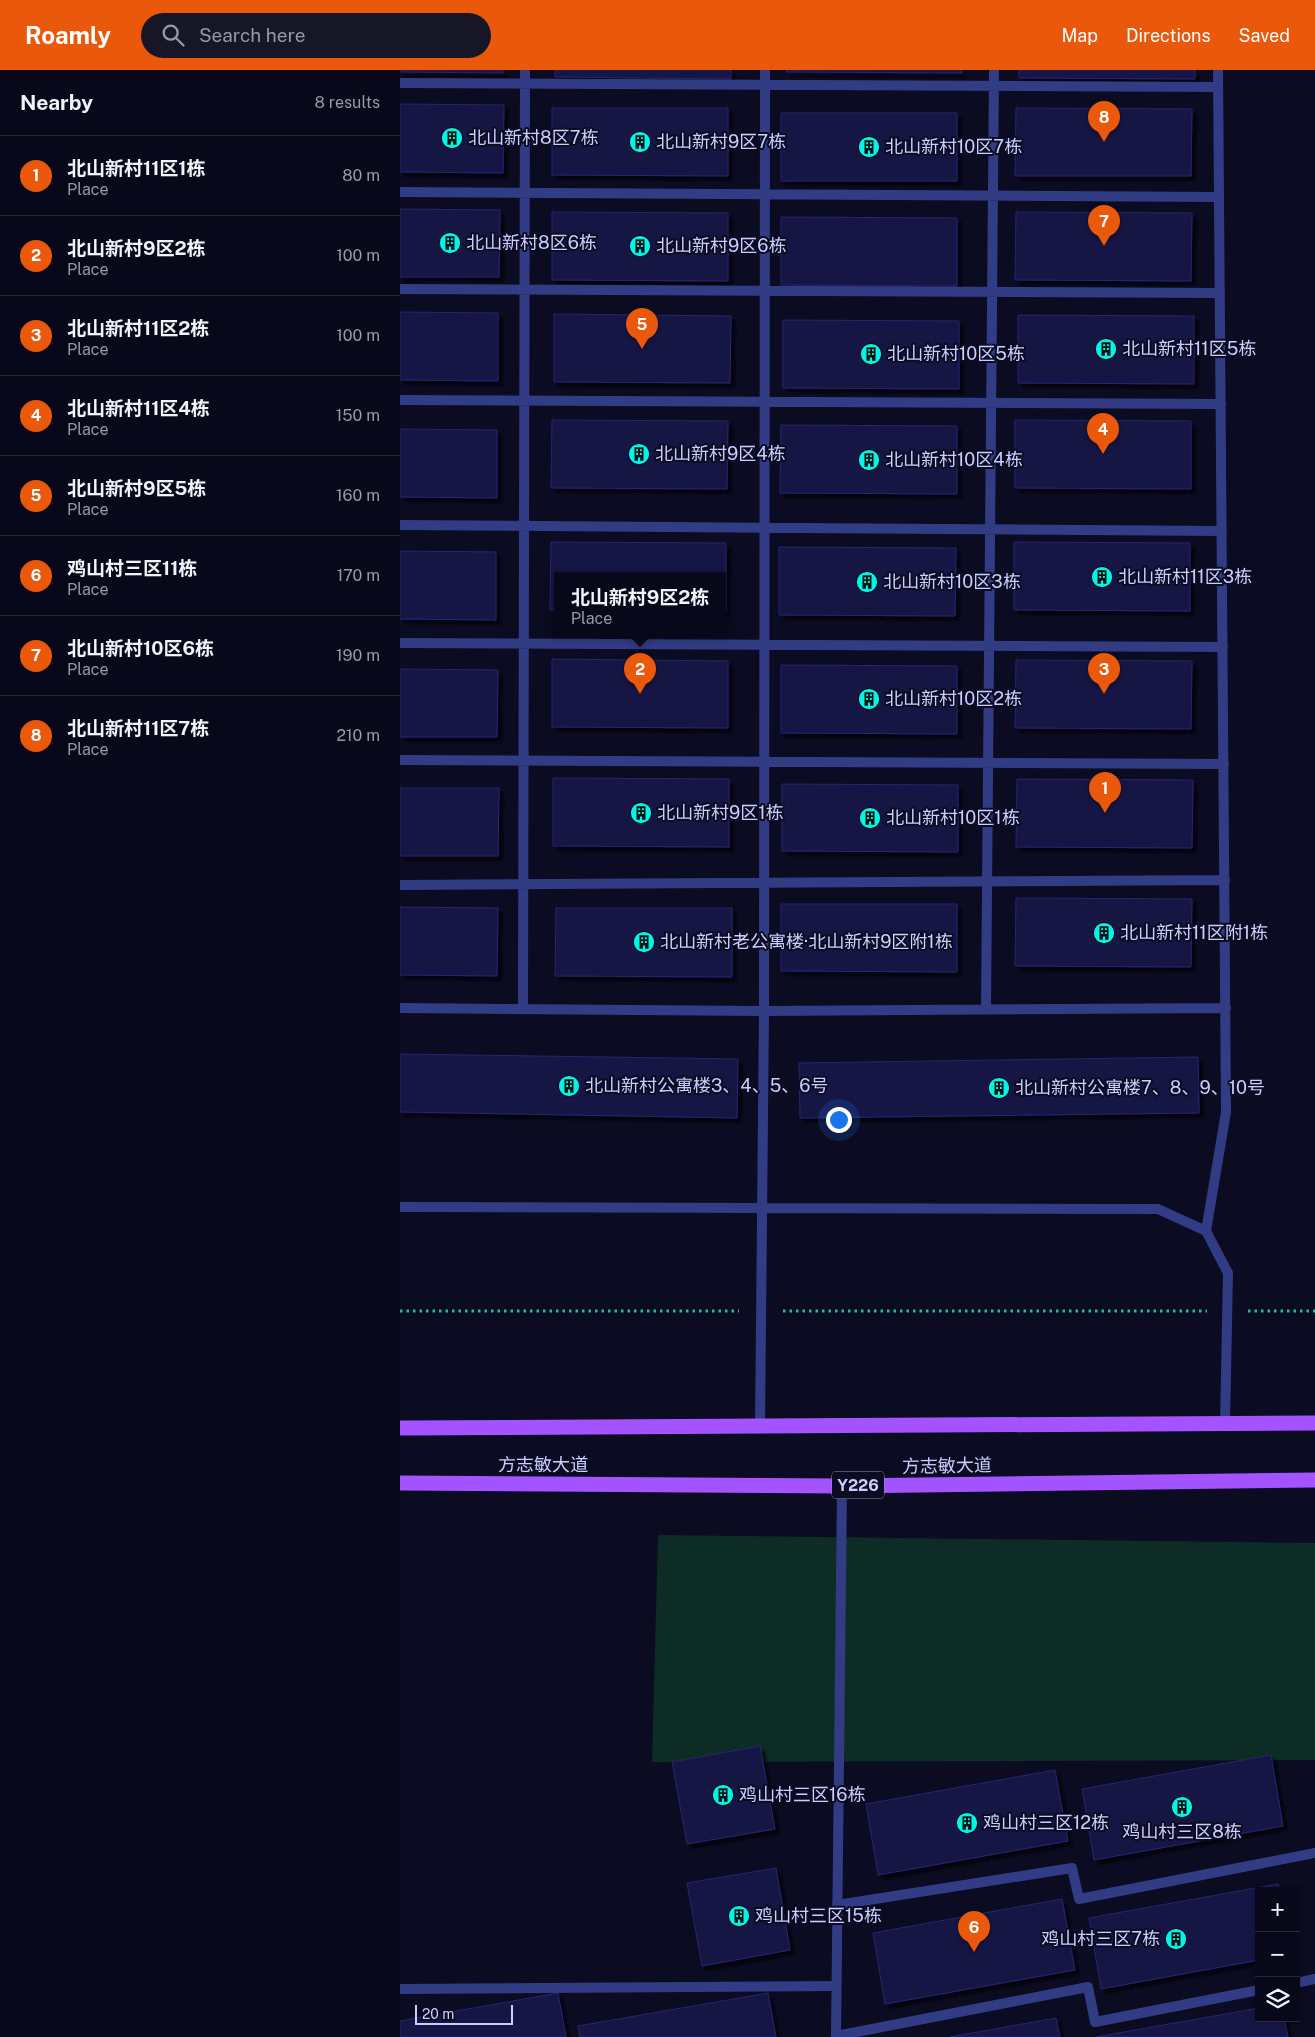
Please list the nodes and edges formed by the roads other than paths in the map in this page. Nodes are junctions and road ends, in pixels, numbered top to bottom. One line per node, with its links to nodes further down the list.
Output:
1 (525, 70): 6 (street)
2 (765, 70): 7 (street)
3 (994, 70): 8 (street)
4 (1218, 70): 9 (street)
5 (400, 83): 6 (street)
6 (525, 84): 7 (street); 11 (street)
7 (765, 85): 8 (street); 12 (street)
8 (994, 86): 9 (street); 13 (street)
9 (1218, 87): 14 (street)
10 (400, 192): 11 (street)
11 (525, 193): 12 (street); 16 (street)
12 (765, 195): 13 (street); 17 (street)
13 (992, 196): 14 (street); 18 (street)
14 (1219, 197): 19 (street)
15 (400, 289): 16 (street)
16 (524, 290): 17 (street); 21 (street)
17 (765, 291): 18 (street); 22 (street)
18 (992, 292): 19 (street); 23 (street)
19 (1220, 294): 24 (street)
20 (400, 400): 21 (street)
21 (524, 400): 22 (street); 26 (street)
22 (765, 402): 23 (street); 27 (street)
23 (991, 403): 24 (street); 28 (street)
24 (1221, 404): 29 (street)
25 (400, 525): 26 (street)
26 (524, 526): 27 (street); 31 (street)
27 (765, 527): 28 (street); 32 (street)
28 (990, 529): 29 (street); 33 (street)
29 (1222, 530): 34 (street)
30 (400, 643): 31 (street)
31 (524, 643): 32 (street); 36 (street)
32 (765, 644): 33 (street); 37 (street)
33 (989, 646): 34 (street); 38 (street)
34 (1223, 647): 39 (street)
35 (400, 760): 36 (street)
36 (523, 760): 37 (street); 44 (street)
37 (765, 762): 38 (street); 42 (street)
38 (988, 763): 39 (street); 41 (street)
39 (1224, 764): 40 (street)
40 (1224, 880): 41 (street); 46 (street)
41 (987, 882): 42 (street); 48 (street)
42 (765, 884): 44 (street); 49 (street)
43 (400, 885): 44 (street)
44 (523, 885): 47 (street)
45 (400, 1008): 47 (street)
46 (1226, 1008): 48 (street); 52 (street)
47 (523, 1009): 49 (street)
48 (986, 1009): 49 (street)
49 (764, 1011): 51 (street)
50 (400, 1207): 51 (street)
51 (762, 1208): 52 (street); 55 (street)
52 (1206, 1231): 54 (street)
53 (1315, 1423): 54 (main road)
54 (1224, 1424): 55 (main road)
55 (760, 1427): 56 (main road)
56 (400, 1428)
57 (1315, 1480): 59 (main road, 方志敏大道 / Y226)
58 (400, 1483): 59 (main road, 方志敏大道 / Y226)
59 (842, 1486): 61 (street)
60 (1315, 1853): 61 (street)
61 (837, 1905): 64 (street)
62 (1315, 1979): 63 (street)
63 (1300, 1982)
64 (836, 1986): 65 (street); 67 (street)
65 (400, 1989)
66 (1255, 1991): 67 (street)
67 (836, 2037)

